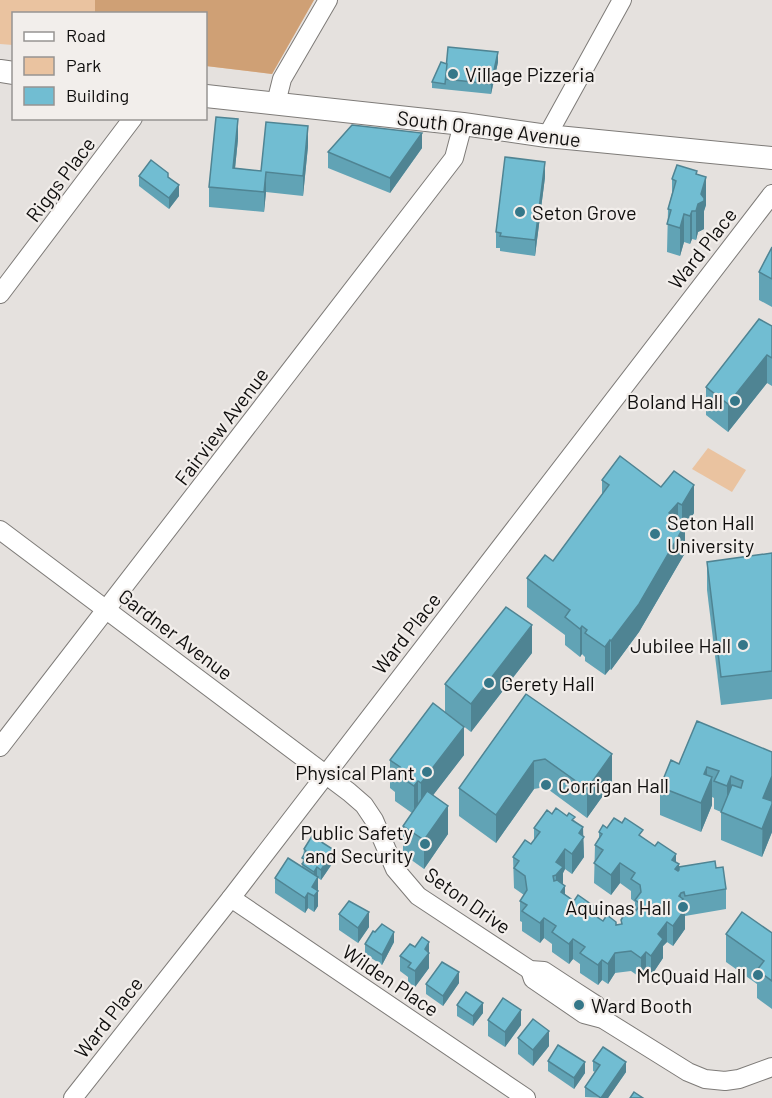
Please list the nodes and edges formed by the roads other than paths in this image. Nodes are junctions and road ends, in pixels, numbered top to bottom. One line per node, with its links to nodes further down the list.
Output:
1 (328, 0): 4 (street)
2 (622, 0): 7 (street)
3 (207, 96): 4 (main road, South Orange Avenue)
4 (276, 103): 6 (main road, South Orange Avenue)
5 (132, 120): 10 (street, Riggs Place)
6 (463, 124): 7 (main road, South Orange Avenue); 12 (street, Fairview Avenue)
7 (547, 136): 8 (main road, South Orange Avenue)
8 (772, 158)
9 (772, 194): 14 (street, Ward Place)
10 (0, 294)
11 (0, 530): 12 (street, Gardner Avenue)
12 (107, 611): 13 (street, Fairview Avenue); 14 (street, Gardner Avenue)
13 (0, 747)
14 (325, 775): 15 (street, Ward Place); 16 (street, Seton Drive)
15 (231, 898): 17 (street, Ward Place); 18 (street, Wilden Place)
16 (772, 1067)
17 (73, 1098)
18 (526, 1098)

